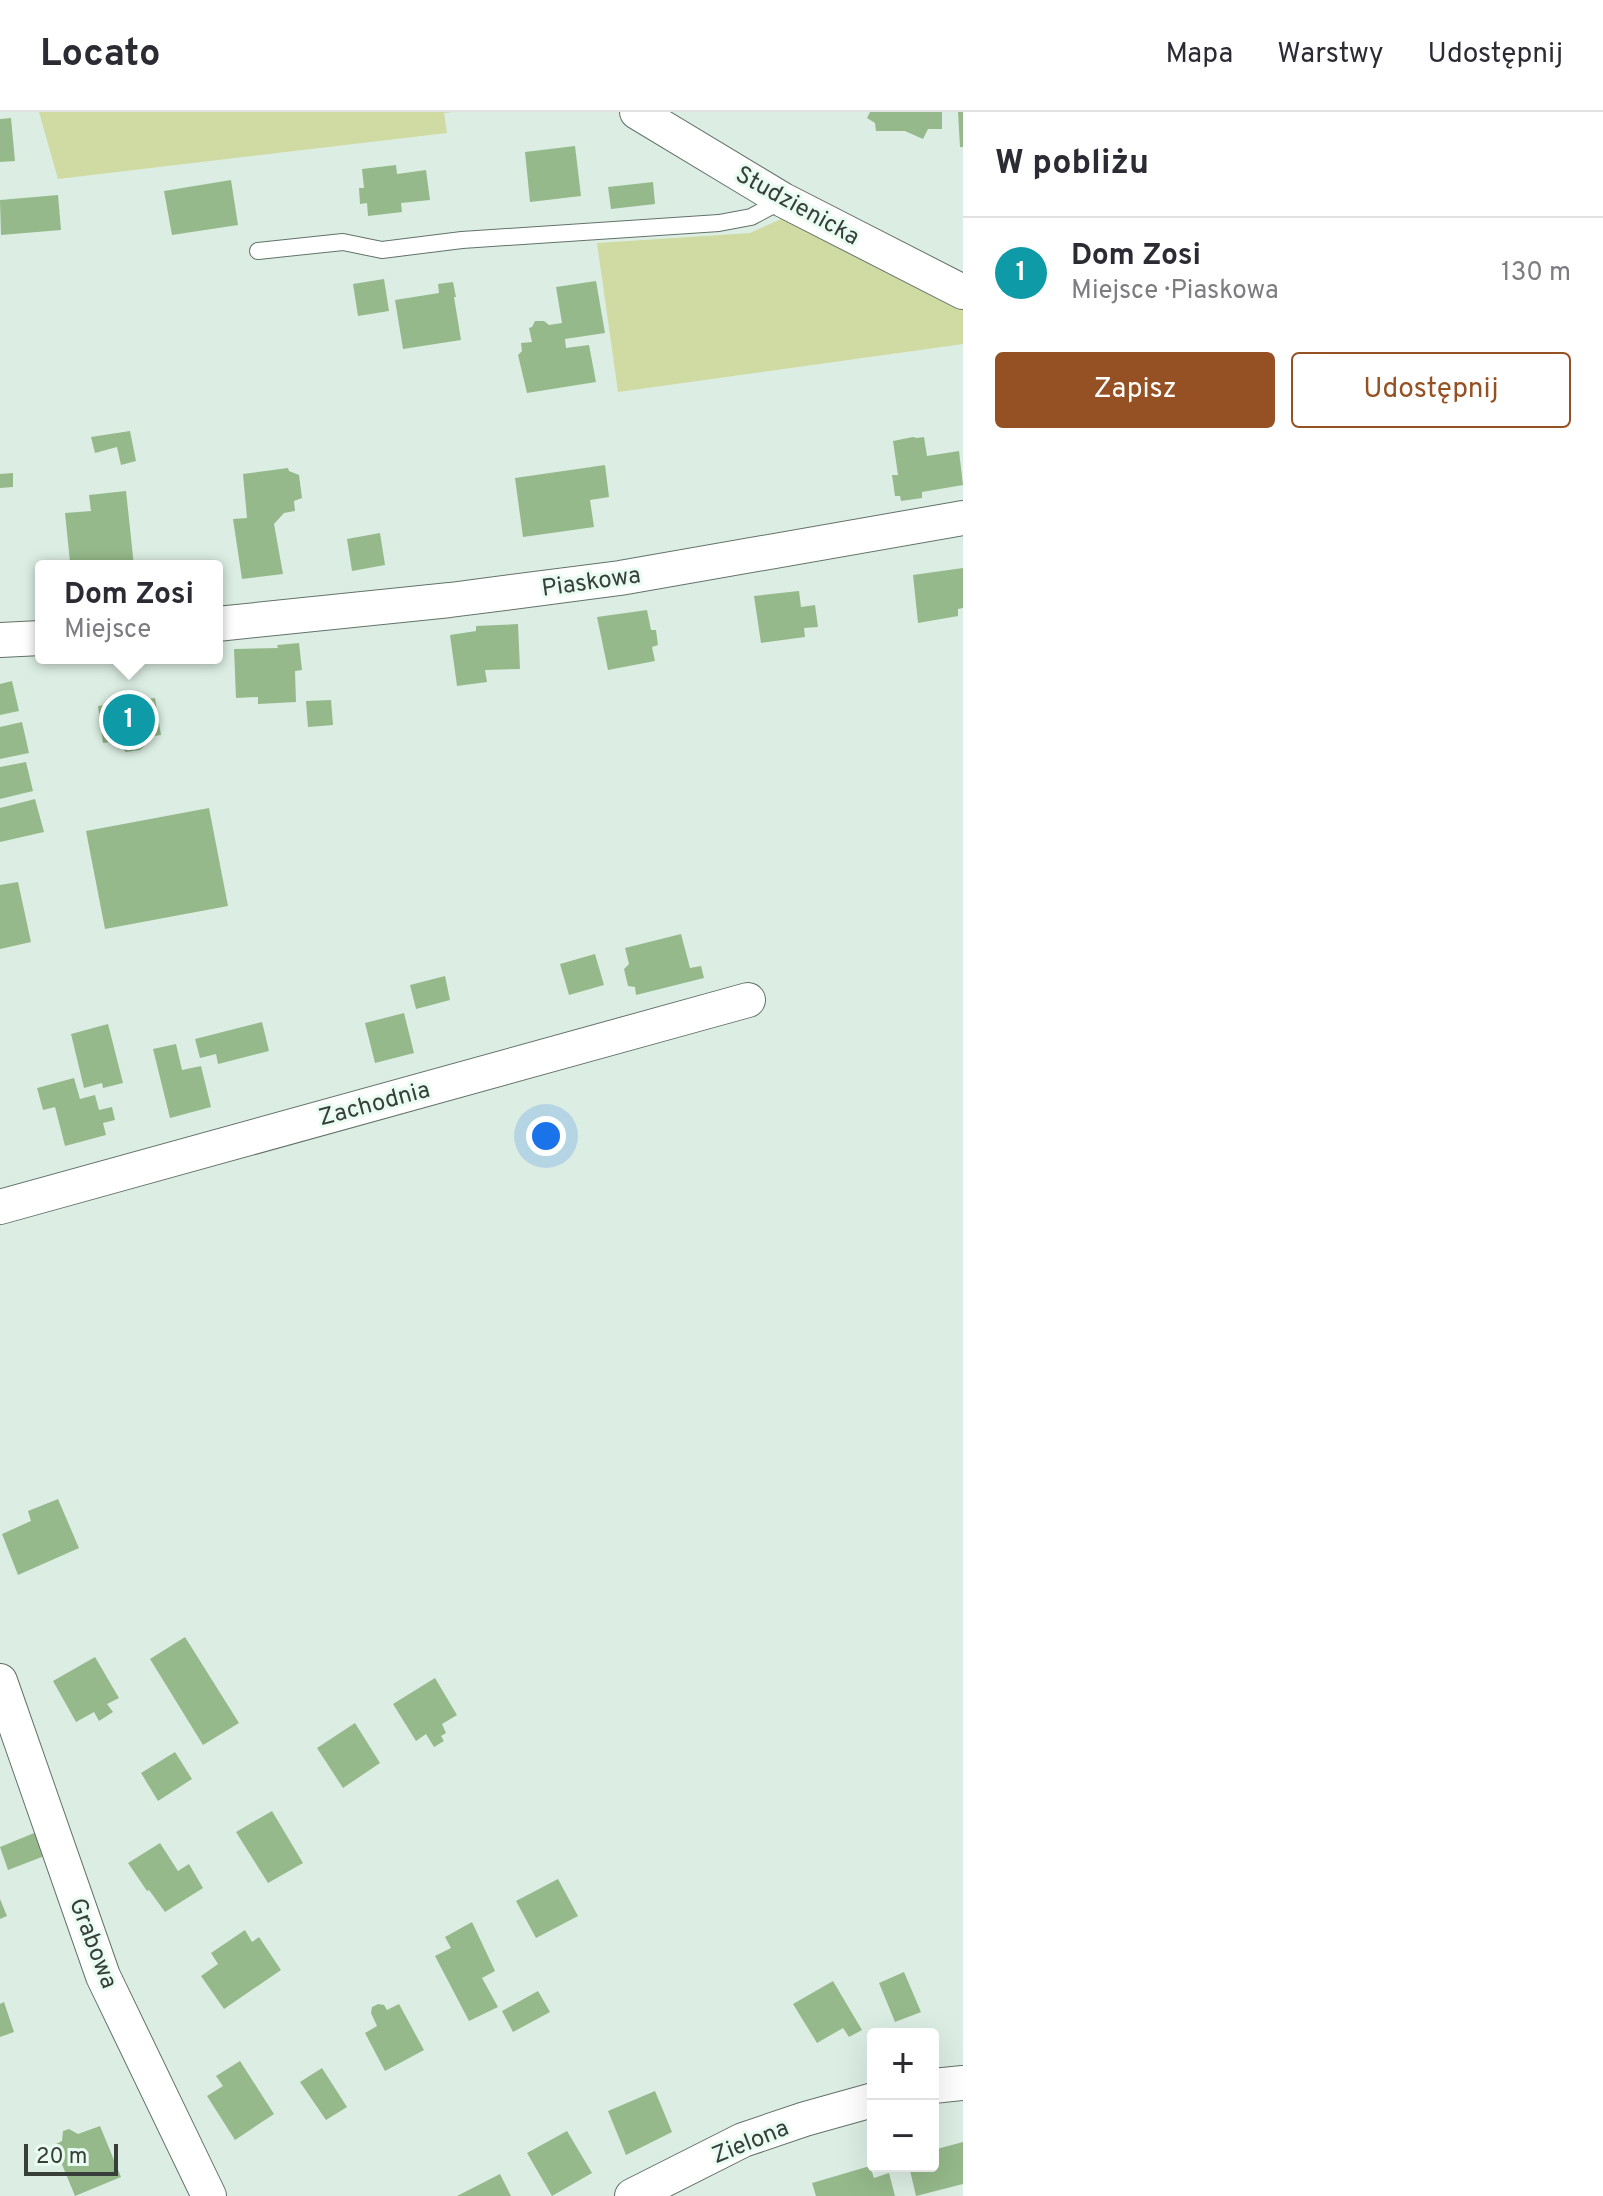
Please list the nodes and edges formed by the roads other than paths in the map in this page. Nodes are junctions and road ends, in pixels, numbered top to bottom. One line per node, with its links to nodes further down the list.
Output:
1 (637, 112): 2 (street, Studzienicka)
2 (783, 200): 3 (lane); 4 (street, Studzienicka)
3 (258, 251)
4 (963, 292)
5 (963, 518): 6 (street, Piaskowa)
6 (223, 623)
7 (35, 638): 8 (street)
8 (0, 640)
9 (748, 1000): 10 (street, Zachodnia)
10 (0, 1207)
11 (0, 1681): 15 (street, Grabowa)
12 (963, 2083): 13 (street)
13 (939, 2085)
14 (867, 2102): 16 (street, Zielona)
15 (209, 2196)
16 (632, 2196)

